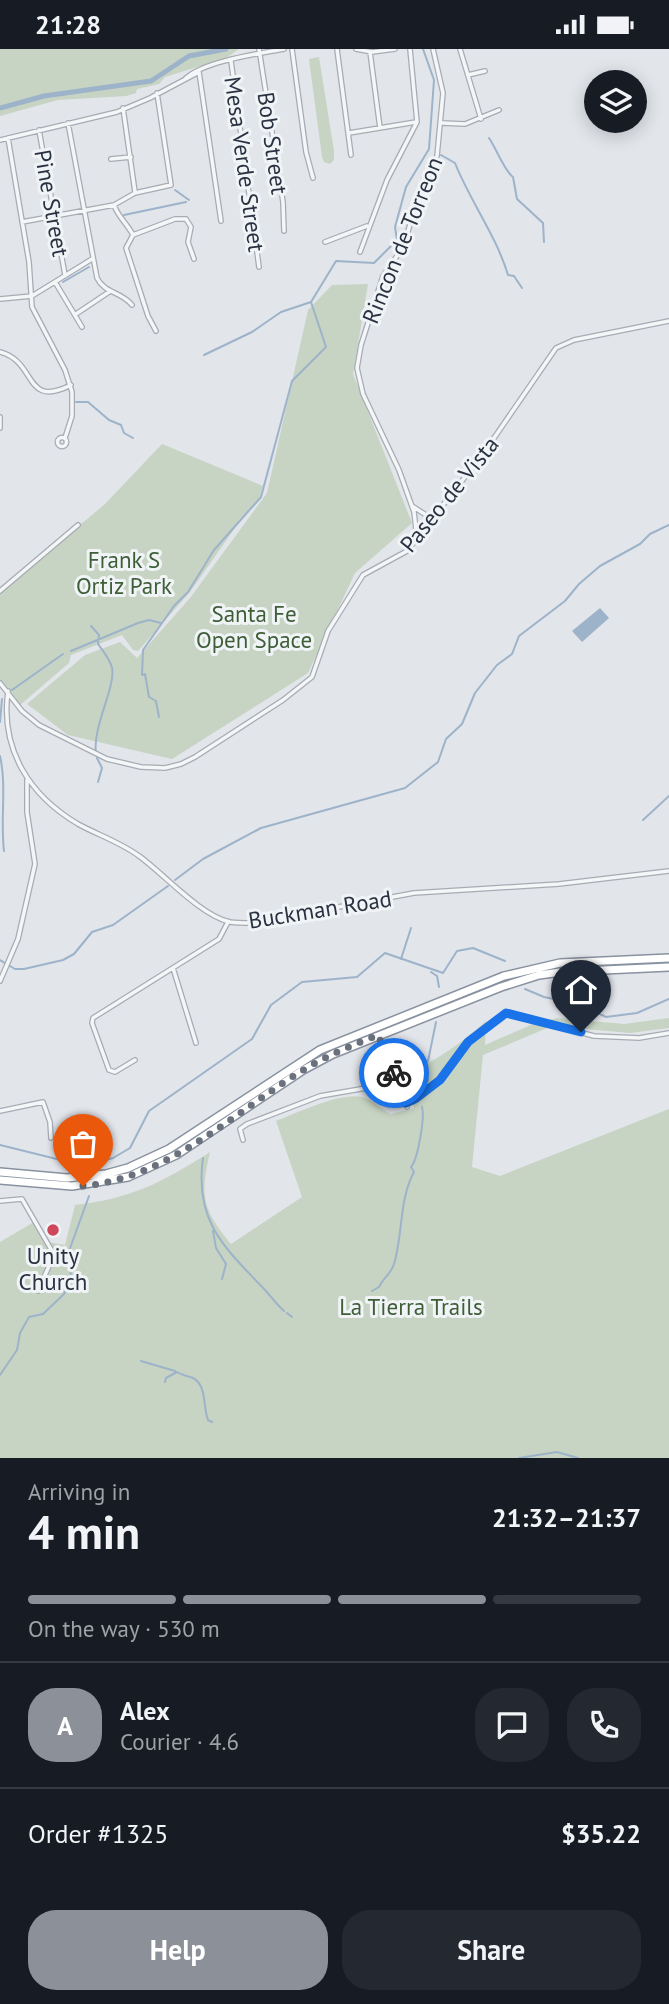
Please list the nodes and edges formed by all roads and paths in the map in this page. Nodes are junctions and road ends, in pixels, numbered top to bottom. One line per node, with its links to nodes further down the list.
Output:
1 (284, 49): 9 (street)
2 (292, 49): 30 (street)
3 (338, 49): 24 (street)
4 (356, 49): 10 (street)
5 (394, 49): 10 (street)
6 (410, 49): 19 (street)
7 (433, 49): 21 (street, Rincon de Torreon)
8 (460, 49): 14 (street)
9 (260, 51): 11 (street); 38 (street, Bob Street)
10 (370, 52): 22 (street)
11 (231, 61): 13 (street); 44 (street, Mesa Verde Street)
12 (485, 71): 14 (street)
13 (199, 72): 15 (street); 35 (street)
14 (468, 75): 18 (street)
15 (157, 93): 16 (street); 31 (street)
16 (121, 109): 20 (street); 28 (street)
17 (499, 110): 18 (street)
18 (481, 119): 21 (street)
19 (416, 122): 22 (street); 37 (street)
20 (68, 123): 23 (street); 33 (street)
21 (442, 123): 60 (street, Rincon de Torreon)
22 (380, 128): 24 (street)
23 (39, 130): 25 (street); 34 (street, Pine Street)
24 (349, 133): 27 (street)
25 (8, 138): 26 (street); 36 (street)
26 (0, 140)
27 (351, 155)
28 (131, 157): 29 (street); 31 (street)
29 (111, 159)
30 (313, 178)
31 (135, 193): 32 (street)
32 (114, 205): 33 (street); 39 (street)
33 (83, 211): 34 (street); 42 (street)
34 (54, 217): 36 (street); 45 (street, Pine Street)
35 (221, 221)
36 (22, 222): 48 (street)
37 (367, 226): 40 (street); 41 (street)
38 (284, 231)
39 (134, 235): 43 (street); 54 (street)
40 (325, 242)
41 (360, 252)
42 (92, 259): 45 (street); 47 (street)
43 (194, 259)
44 (259, 267)
45 (65, 275): 46 (street)
46 (55, 282): 48 (street); 51 (street)
47 (109, 292): 50 (street); 51 (street)
48 (32, 296): 49 (street); 56 (street)
49 (0, 299)
50 (132, 305)
51 (75, 315): 53 (street)
52 (669, 321): 61 (street, Paseo de Vista)
53 (82, 327)
54 (156, 331)
55 (0, 352): 56 (street)
56 (71, 386): 59 (street)
57 (0, 417): 58 (street)
58 (0, 428)
59 (65, 438)
60 (410, 504): 61 (street); 63 (street, Rincon de Torreon)
61 (436, 515): 63 (street, Paseo de Vista)
62 (78, 525): 64 (street)
63 (417, 538): 66 (street, Paseo de Vista)
64 (0, 591)
65 (0, 683): 66 (street, Paseo de Vista)
66 (8, 691): 67 (street, Buckman Road)
67 (27, 780): 69 (street, Buckman Road); 73 (street)
68 (669, 871): 69 (street, Buckman Road)
69 (228, 922): 72 (street)
70 (669, 958): 82 (highway)
71 (669, 967): 75 (highway)
72 (173, 968): 76 (street); 77 (street)
73 (0, 981)
74 (669, 1033): 78 (street)
75 (378, 1035): 78 (street); 83 (highway)
76 (196, 1043)
77 (135, 1060)
78 (407, 1105): 81 (street)
79 (0, 1111): 80 (street)
80 (51, 1138)
81 (243, 1140)
82 (0, 1172)
83 (0, 1180)
84 (0, 1201): 85 (street)
85 (38, 1291)

